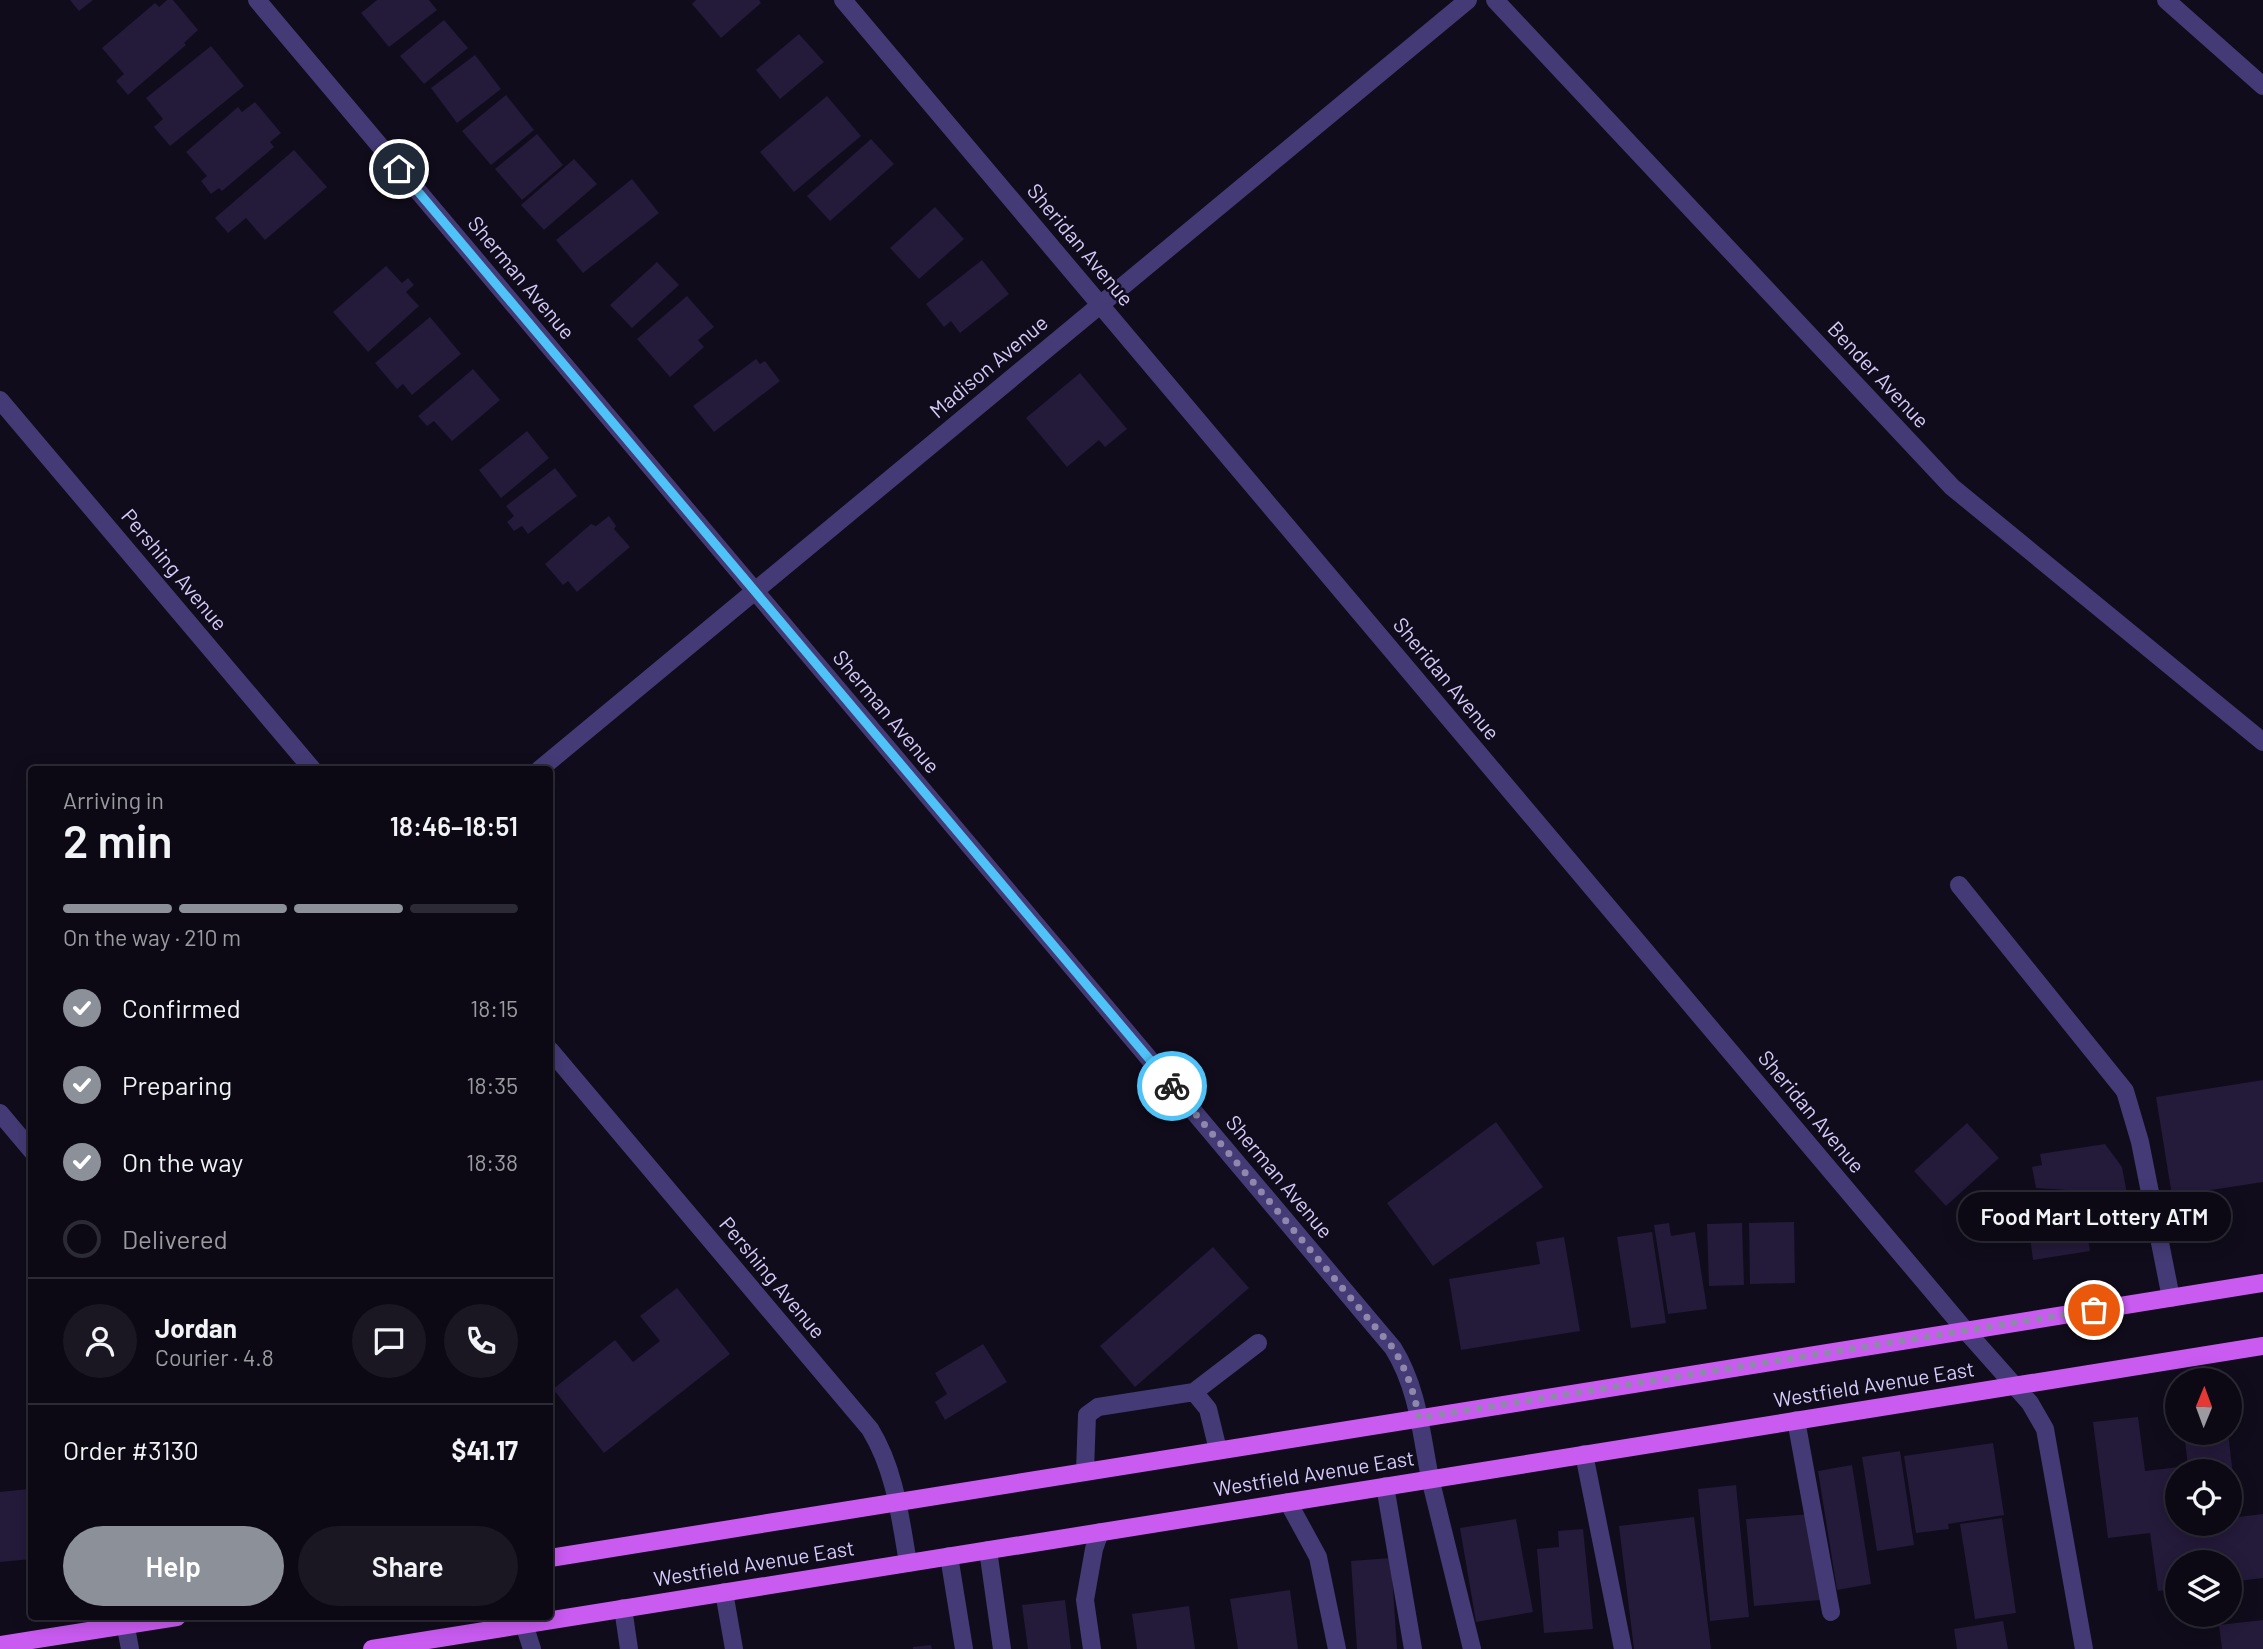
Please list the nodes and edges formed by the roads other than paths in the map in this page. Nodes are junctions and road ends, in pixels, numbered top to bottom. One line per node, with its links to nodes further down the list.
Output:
1 (257, 0): 9 (street, Sherman Avenue)
2 (843, 0): 7 (street, Sheridan Avenue)
3 (1468, 0): 7 (street, Madison Avenue)
4 (1495, 0): 10 (street, Bender Avenue)
5 (2166, 0): 6 (street)
6 (2263, 86)
7 (1101, 304): 9 (street, Madison Avenue); 19 (street, Sheridan Avenue)
8 (0, 400): 11 (street, Pershing Avenue)
9 (754, 592): 12 (street, Madison Avenue); 24 (street, Sherman Avenue)
10 (2263, 742)
11 (310, 766)
12 (544, 766)
13 (1958, 885): 18 (street)
14 (553, 1054): 31 (street, Pershing Avenue)
15 (0, 1113): 16 (street)
16 (28, 1147)
17 (2263, 1283): 18 (main road, Westfield Avenue East)
18 (2171, 1298): 19 (main road, Westfield Avenue East)
19 (1966, 1331): 22 (street, Sheridan Avenue); 24 (main road, Westfield Avenue East)
20 (1258, 1343): 23 (street)
21 (2263, 1346): 22 (main road, Westfield Avenue East)
22 (2015, 1385): 25 (main road, Westfield Avenue East); 57 (street, Sheridan Avenue)
23 (1194, 1392): 26 (street); 28 (street)
24 (1419, 1418): 26 (main road, Westfield Avenue East); 29 (street, Sherman Avenue)
25 (1796, 1420): 27 (main road, Westfield Avenue East); 40 (street)
26 (1218, 1450): 28 (main road, Westfield Avenue East)
27 (1584, 1454): 29 (main road, Westfield Avenue East); 56 (street)
28 (1085, 1471): 31 (main road, Westfield Avenue East)
29 (1430, 1478): 30 (main road, Westfield Avenue East); 55 (street, Sherman Avenue)
30 (1385, 1486): 32 (main road, Westfield Avenue East); 54 (street)
31 (898, 1502): 36 (main road, Westfield Avenue East); 37 (street, Pershing Avenue)
32 (1287, 1502): 33 (main road, Westfield Avenue East); 53 (street)
33 (1100, 1532): 34 (main road, Westfield Avenue East); 52 (street)
34 (988, 1550): 35 (main road, Westfield Avenue East); 51 (street)
35 (949, 1556): 37 (main road, Westfield Avenue East); 50 (street)
36 (553, 1558)
37 (908, 1563): 38 (main road, Westfield Avenue East)
38 (724, 1592): 39 (main road, Westfield Avenue East); 49 (street)
39 (623, 1608): 41 (main road, Westfield Avenue East); 48 (street)
40 (1831, 1612)
41 (553, 1617)
42 (125, 1621): 44 (main road); 45 (street)
43 (523, 1621): 46 (main road, Westfield Avenue East); 47 (street)
44 (0, 1645)
45 (130, 1649)
46 (372, 1649)
47 (532, 1649)
48 (629, 1649)
49 (734, 1649)
50 (964, 1649)
51 (1002, 1649)
52 (1092, 1649)
53 (1337, 1649)
54 (1413, 1649)
55 (1472, 1649)
56 (1623, 1649)
57 (2084, 1649)

